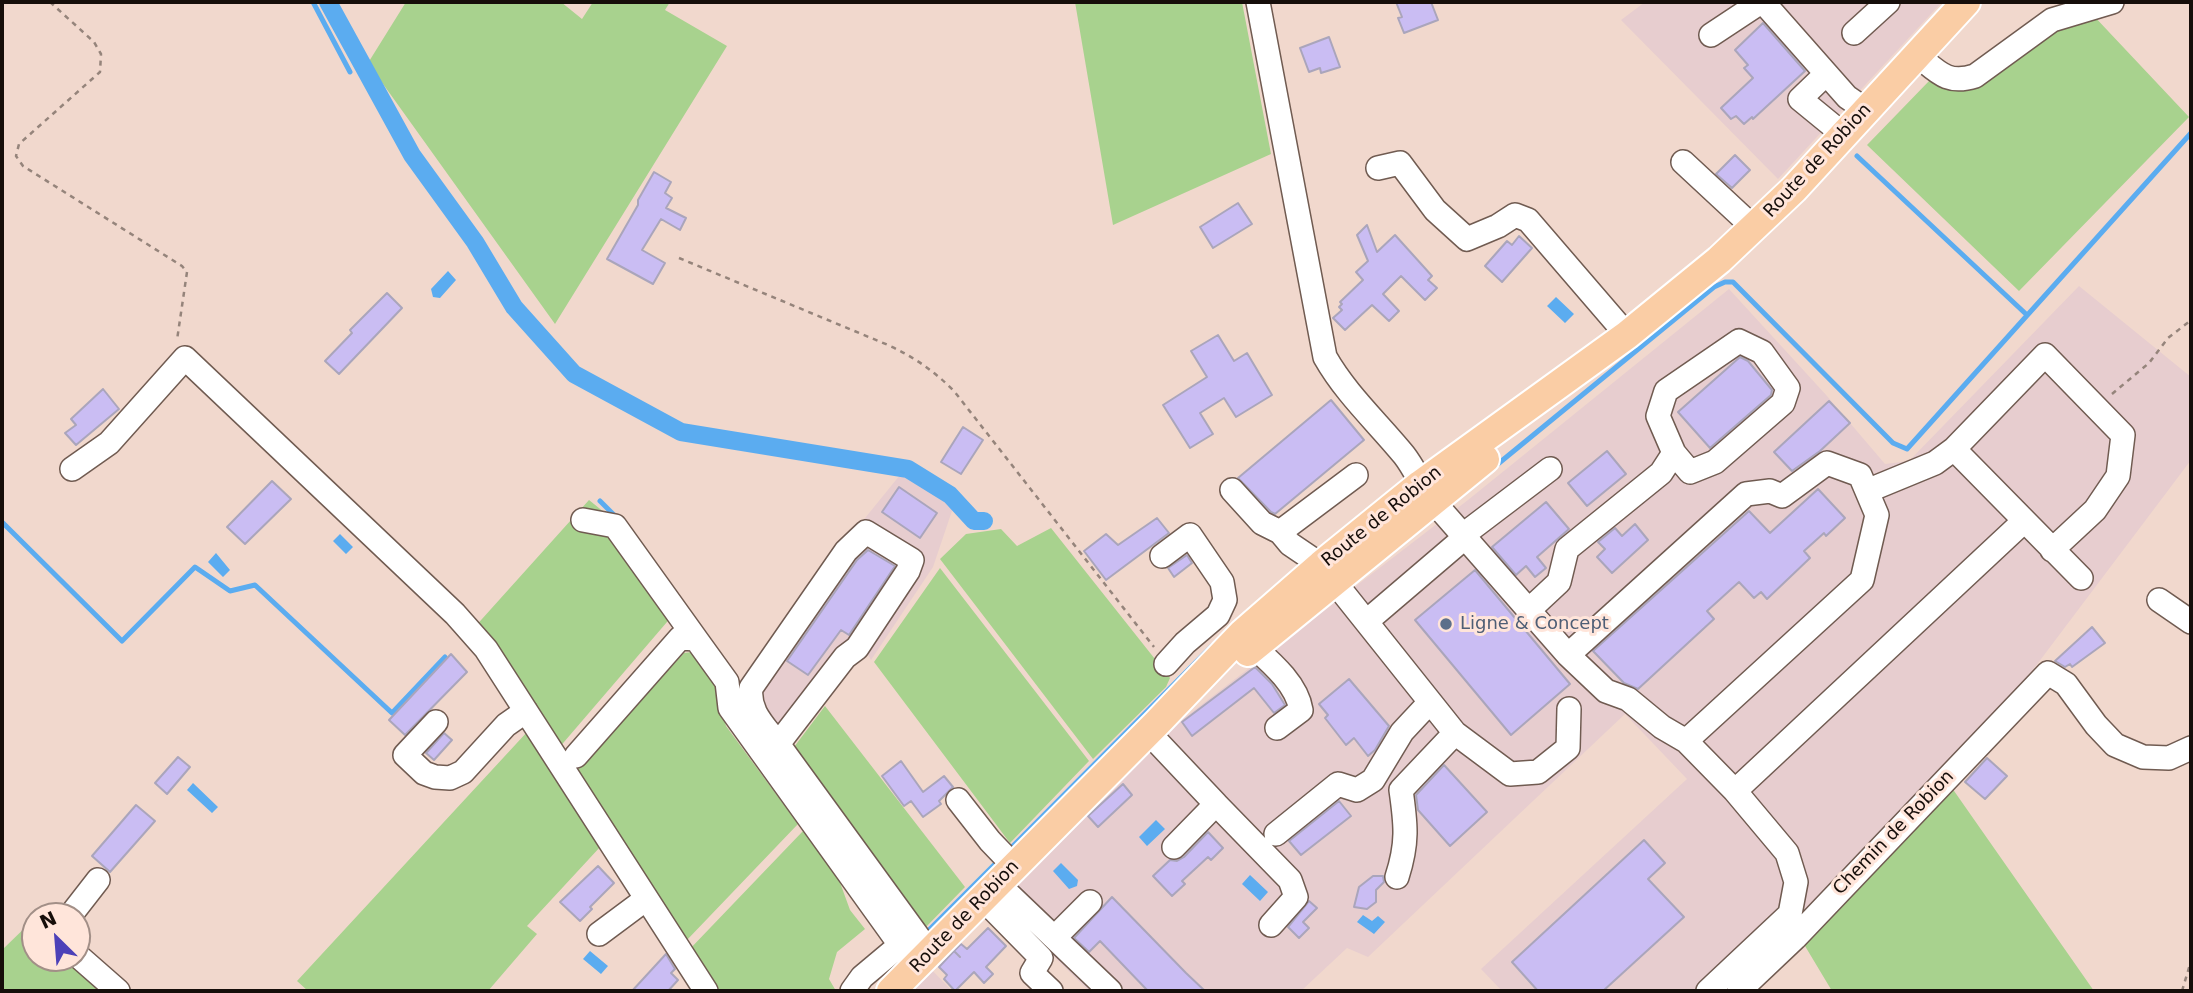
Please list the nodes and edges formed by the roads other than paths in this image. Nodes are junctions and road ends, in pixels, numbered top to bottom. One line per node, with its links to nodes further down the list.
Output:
1 (1258, 2): 23 (street)
2 (1762, 2): 7 (street); 9 (street)
3 (1888, 2): 6 (street)
4 (1966, 2): 8 (main road, Route de Robion)
5 (2112, 2): 8 (street)
6 (1854, 33)
7 (1711, 35)
8 (1917, 55): 10 (main road, Route de Robion)
9 (1826, 74): 10 (street); 11 (street)
10 (1866, 110): 11 (main road, Route de Robion)
11 (1844, 135): 14 (main road, Route de Robion)
12 (1683, 162): 14 (street)
13 (1378, 168): 15 (street)
14 (1754, 228): 15 (main road, Route de Robion)
15 (1627, 335): 23 (main road, Route de Robion); 23 (main road, Route de Robion)
16 (1954, 449): 22 (street); 25 (street); 28 (street)
17 (1674, 453): 17 (street); 33 (street)
18 (72, 469): 42 (street)
19 (1550, 469): 27 (street)
20 (1356, 475): 26 (street)
21 (1232, 489): 26 (street)
22 (1867, 491): 38 (street); 47 (street)
23 (1427, 493): 27 (street); 30 (main road, Route de Robion); 30 (main road, Route de Robion)
24 (583, 520): 36 (street)
25 (2023, 522): 28 (street); 51 (street)
26 (1280, 532): 30 (street)
27 (1460, 540): 33 (street); 34 (street)
28 (2052, 550): 31 (street)
29 (1162, 556): 39 (street)
30 (1328, 575): 34 (street); 37 (main road, Route de Robion); 44 (main road, Route de Robion)
31 (2081, 578)
32 (2160, 600): 35 (street)
33 (1530, 610): 38 (street)
34 (1367, 621): 40 (street)
35 (2191, 622)
36 (696, 639): 50 (street); 65 (street)
37 (1254, 647): 44 (main road, Route de Robion); 45 (street)
38 (1569, 655): 47 (street)
39 (1166, 664)
40 (1430, 702): 46 (street); 54 (street)
41 (1569, 709): 46 (street)
42 (526, 711): 43 (street); 59 (street)
43 (436, 722)
44 (1153, 728): 53 (street); 58 (main road, Route de Robion)
45 (1277, 728)
46 (1455, 733): 56 (street)
47 (1686, 741): 51 (street)
48 (778, 744): 48 (street); 65 (street)
49 (2191, 748): 74 (street, Chemin de Robion)
50 (576, 756)
51 (1735, 791): 73 (street)
52 (958, 800): 58 (street)
53 (1216, 804): 55 (street); 62 (street)
54 (1276, 834)
55 (1174, 847)
56 (1397, 877)
57 (98, 880): 60 (street)
58 (998, 883): 64 (street); 65 (main road, Route de Robion); 71 (street)
59 (646, 899): 63 (street); 68 (street)
60 (81, 902)
61 (1090, 902): 64 (street)
62 (1271, 925)
63 (599, 934)
64 (1055, 937): 72 (street)
65 (915, 956): 69 (street); 70 (main road, Route de Robion)
66 (91, 967): 67 (street)
67 (118, 991)
68 (706, 991)
69 (852, 991)
70 (891, 991)
71 (1051, 991)
72 (1110, 991)
73 (1708, 991)
74 (1739, 991)

